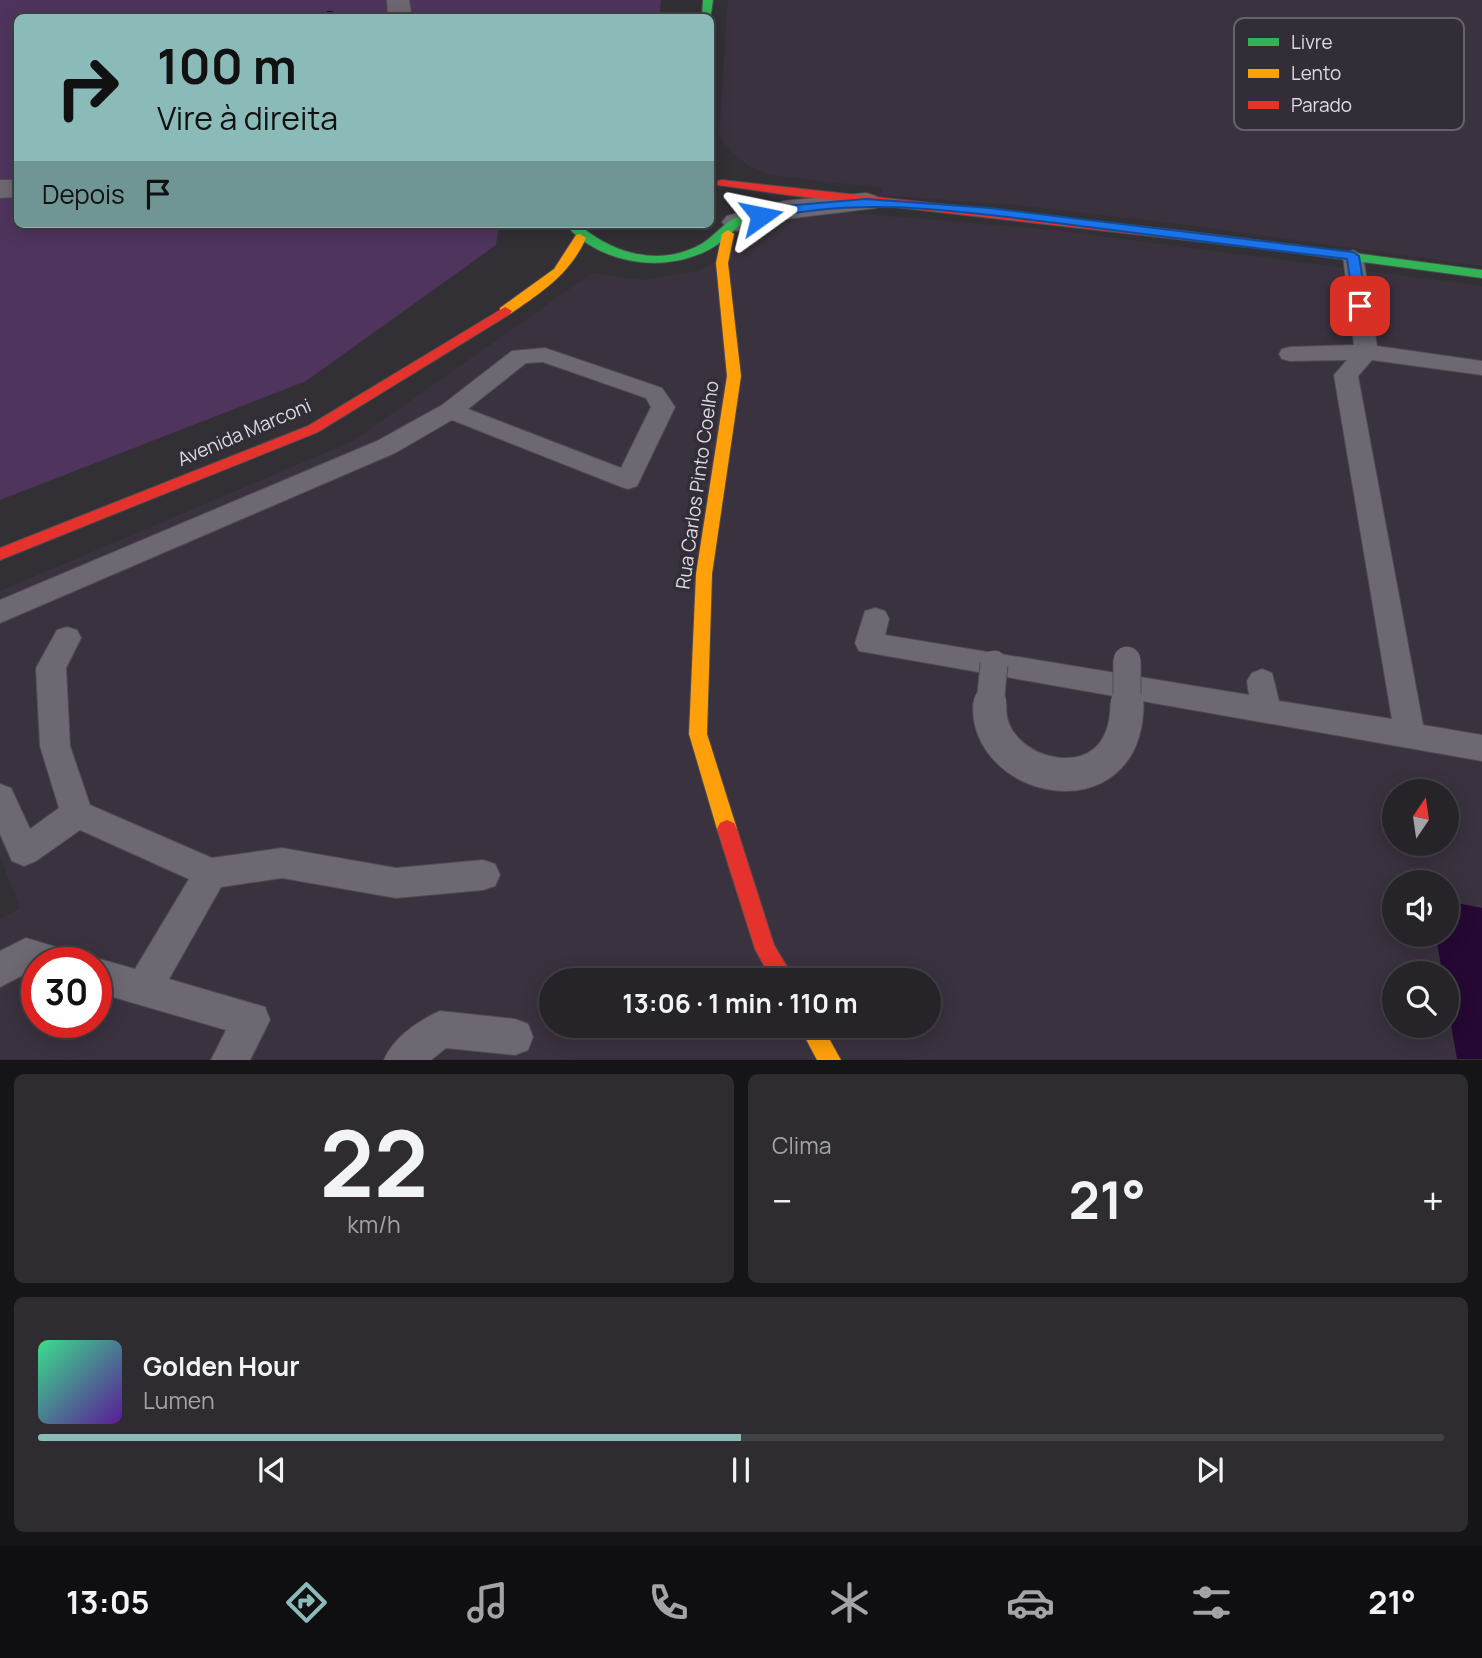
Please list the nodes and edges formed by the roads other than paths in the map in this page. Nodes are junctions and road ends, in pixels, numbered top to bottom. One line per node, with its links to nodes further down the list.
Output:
1 (716, 178): 2 (street); 3 (street)
2 (866, 202): 3 (street); 5 (street)
3 (733, 228): 4 (street); 26 (street, Rua Carlos Pinto Coelho)
4 (576, 231): 11 (street, Avenida Marconi)
5 (1353, 256): 6 (street); 7 (lane)
6 (1482, 274)
7 (1366, 352): 8 (lane); 9 (lane); 19 (lane)
8 (1290, 354)
9 (1482, 368)
10 (450, 411): 10 (lane); 12 (lane)
11 (0, 554)
12 (0, 612)
13 (875, 619): 16 (lane)
14 (67, 638): 22 (lane)
15 (1127, 660): 16 (lane, bridge)
16 (994, 664): 18 (lane)
17 (1262, 681): 18 (lane)
18 (1266, 710): 19 (lane)
19 (1410, 735): 20 (lane)
20 (1482, 748)
21 (0, 798): 22 (lane)
22 (77, 814): 23 (lane)
23 (211, 873): 24 (lane); 29 (lane)
24 (483, 875)
25 (21, 958): 27 (lane)
26 (776, 968)
27 (0, 970)
28 (112, 979): 29 (lane)
29 (144, 988): 32 (lane)
30 (515, 1037): 33 (lane)
31 (817, 1038): 34 (street)
32 (229, 1059)
33 (402, 1059)
34 (830, 1059)

